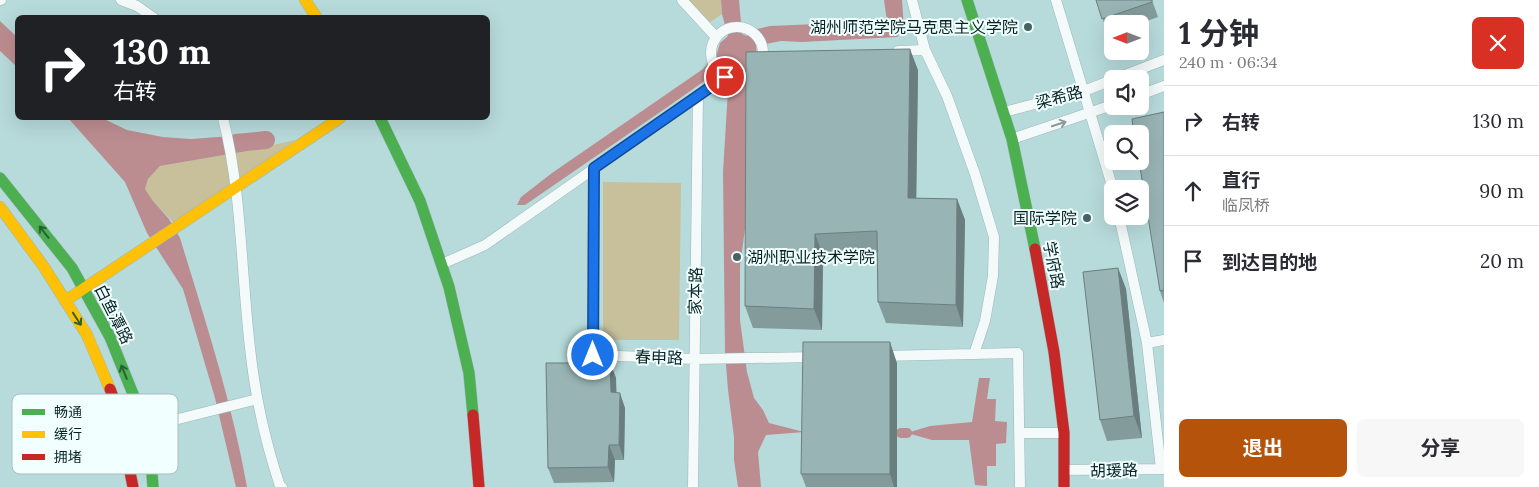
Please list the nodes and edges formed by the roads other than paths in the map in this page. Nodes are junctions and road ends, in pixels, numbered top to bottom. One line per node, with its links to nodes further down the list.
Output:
1 (121, 0): 7 (street)
2 (305, 0): 8 (main road)
3 (682, 0): 9 (street)
4 (912, 0): 11 (street)
5 (967, 0): 23 (main road, 学府路)
6 (1056, 0): 19 (street)
7 (150, 15)
8 (315, 15)
9 (721, 33): 10 (street); 16 (street)
10 (763, 50): 13 (street); 16 (street)
11 (925, 50): 12 (street); 40 (street)
12 (885, 51)
13 (776, 53)
14 (1164, 60): 15 (street, 梁希路)
15 (1138, 70)
16 (724, 76): 21 (street)
17 (1104, 83): 19 (street, 梁希路)
18 (1164, 86): 20 (street)
19 (1084, 91): 23 (street, 梁希路); 24 (street)
20 (1149, 92)
21 (698, 96): 29 (street); 43 (street, 家本路)
22 (1104, 108): 24 (street, 梁希路)
23 (1004, 112): 28 (main road, 学府路)
24 (1090, 114): 28 (street, 梁希路, one-way to 24); 31 (street)
25 (224, 120): 32 (street)
26 (337, 120): 32 (main road)
27 (381, 120): 35 (main road)
28 (1012, 139): 49 (main road, 学府路)
29 (594, 168): 35 (street); 43 (street, 春申路)
30 (0, 178): 36 (main road, 白鱼潭路, one-way to 30)
31 (1109, 180)
32 (236, 187): 36 (main road); 46 (street)
33 (0, 207): 37 (main road)
34 (1121, 225): 39 (street)
35 (442, 264): 57 (main road)
36 (83, 288): 37 (main road); 45 (main road, 白鱼潭路, one-way to 36)
37 (65, 300): 44 (main road, one-way to 44)
38 (1164, 340): 39 (street)
39 (1147, 343): 50 (street)
40 (974, 354): 42 (street); 48 (street)
41 (827, 356): 43 (street, 春申路)
42 (866, 356)
43 (695, 359): 58 (street, 家本路)
44 (112, 394)
45 (133, 394)
46 (257, 399): 47 (street); 56 (street)
47 (178, 419)
48 (1020, 433): 49 (street); 59 (street)
49 (1064, 433): 51 (main road, 学府路)
50 (1162, 469): 51 (street, 胡瑗路)
51 (1064, 470): 60 (main road, 学府路)
52 (131, 474): 54 (main road)
53 (152, 474): 55 (main road, 白鱼潭路)
54 (133, 487)
55 (153, 487)
56 (282, 487)
57 (479, 487)
58 (693, 487)
59 (1020, 487)
60 (1064, 487)

